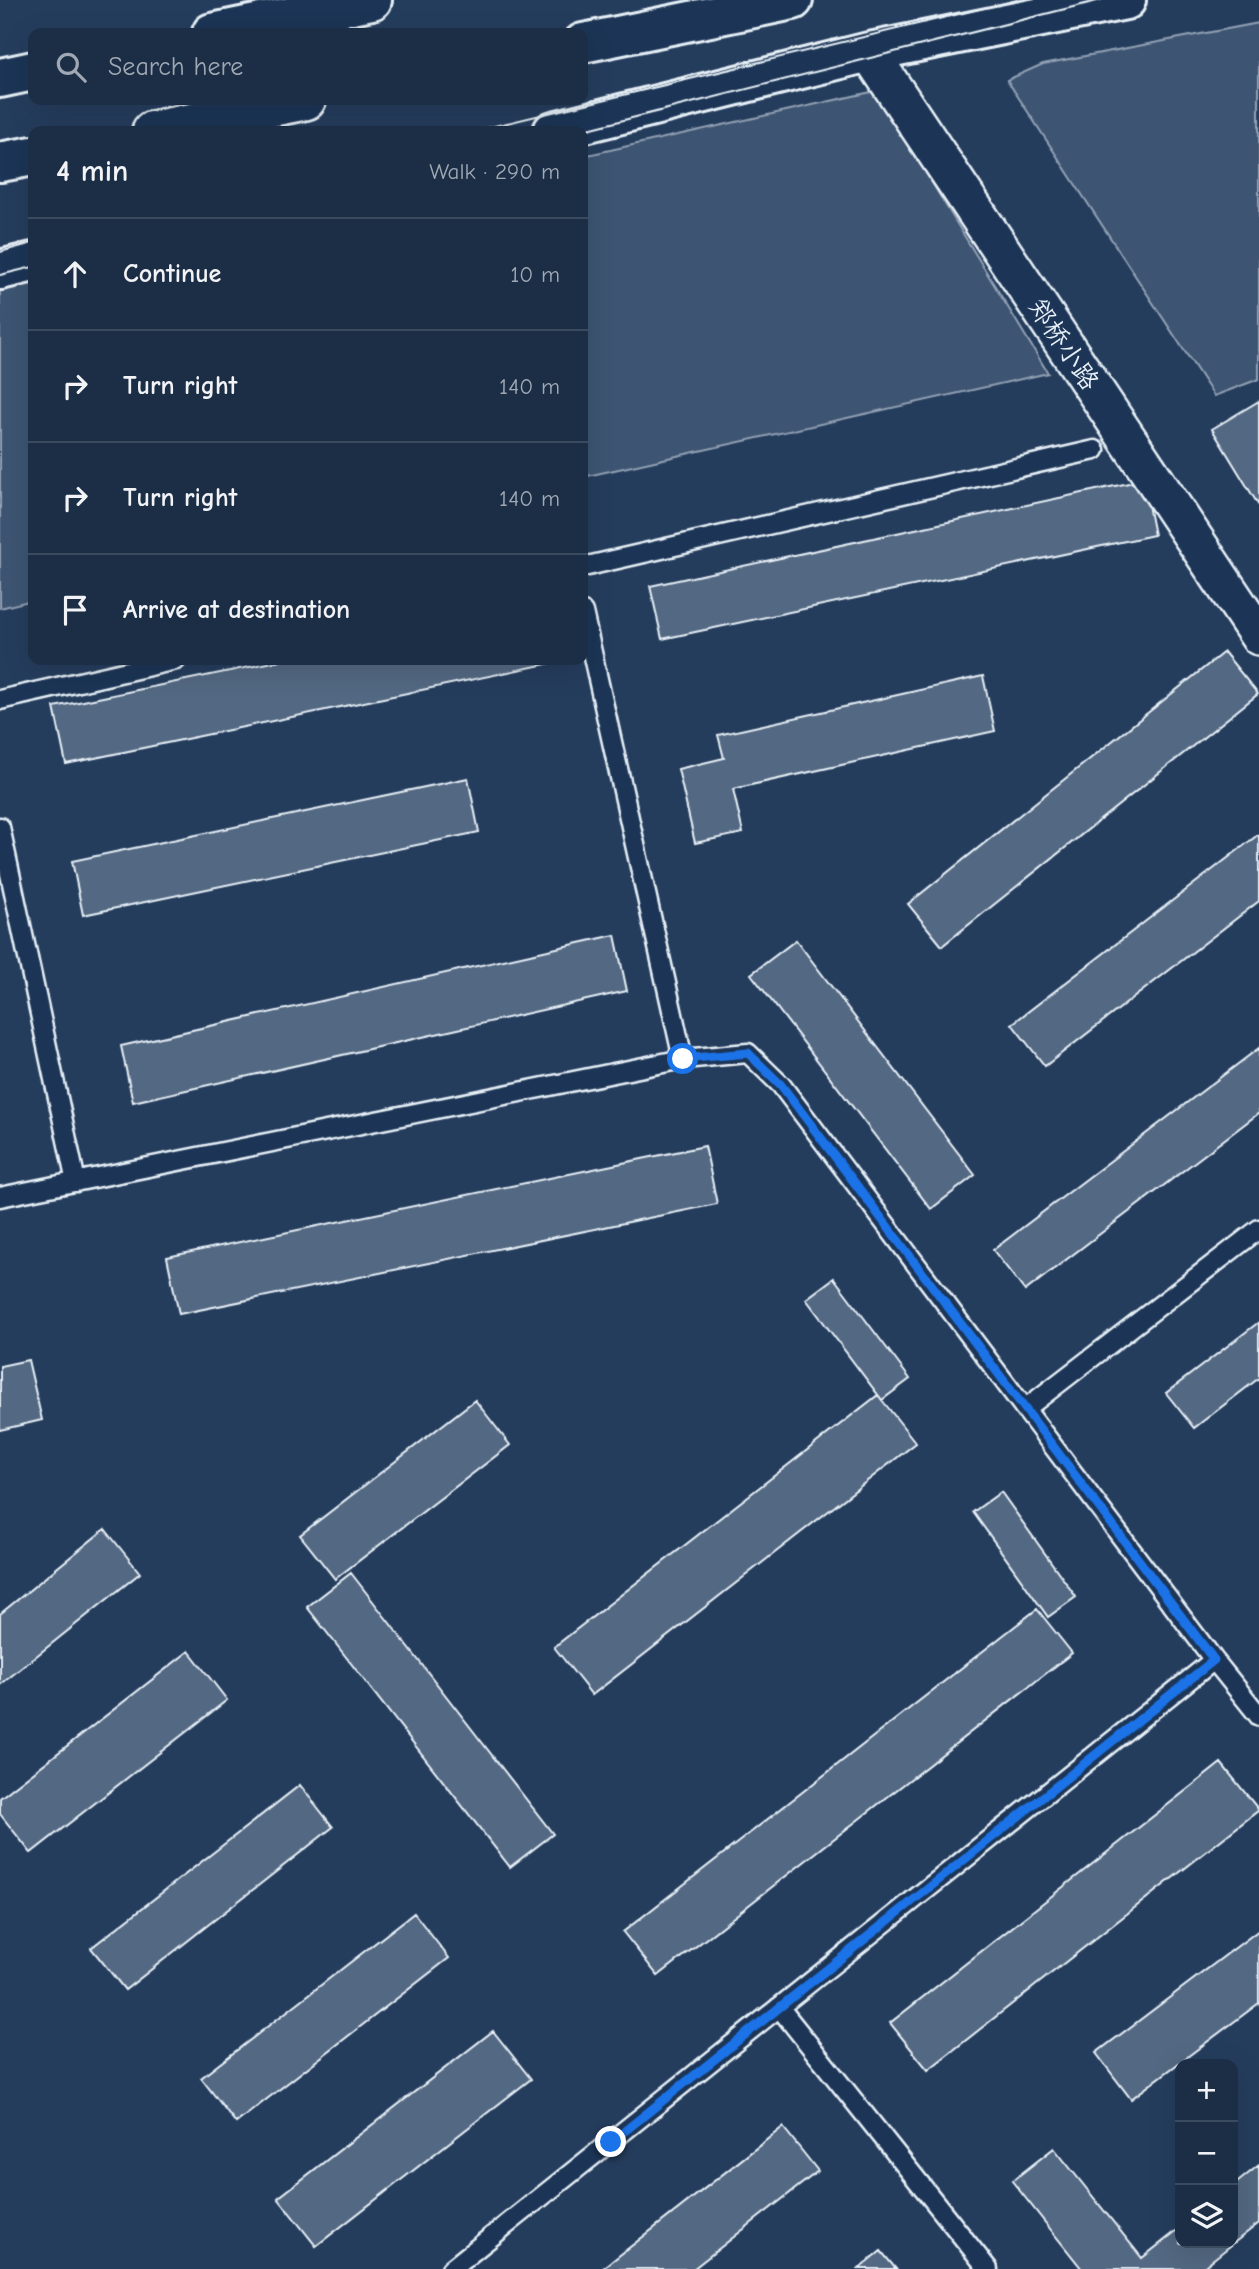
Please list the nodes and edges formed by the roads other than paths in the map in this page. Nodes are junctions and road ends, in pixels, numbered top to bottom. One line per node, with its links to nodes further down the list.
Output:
1 (372, 0): 4 (highway)
2 (793, 0): 5 (highway)
3 (1126, 0): 6 (highway)
4 (236, 28)
5 (588, 42)
6 (869, 51): 11 (highway); 19 (street, 郑桥小路)
7 (28, 72): 8 (highway)
8 (0, 78)
9 (281, 105): 10 (highway)
10 (177, 126)
11 (573, 126)
12 (28, 157): 13 (highway)
13 (0, 162)
14 (28, 263): 15 (highway)
15 (0, 270)
16 (1095, 450): 17 (lane)
17 (588, 566)
18 (588, 634): 23 (lane)
19 (1259, 636)
20 (154, 665): 21 (lane)
21 (0, 700)
22 (0, 827): 24 (lane)
23 (683, 1059): 24 (lane); 27 (lane)
24 (76, 1182): 25 (lane)
25 (0, 1197)
26 (1259, 1229): 27 (lane)
27 (1025, 1409): 28 (lane)
28 (1214, 1660): 29 (lane); 30 (lane)
29 (1259, 1716)
30 (779, 2007): 31 (lane); 32 (lane)
31 (451, 2269)
32 (988, 2269)

